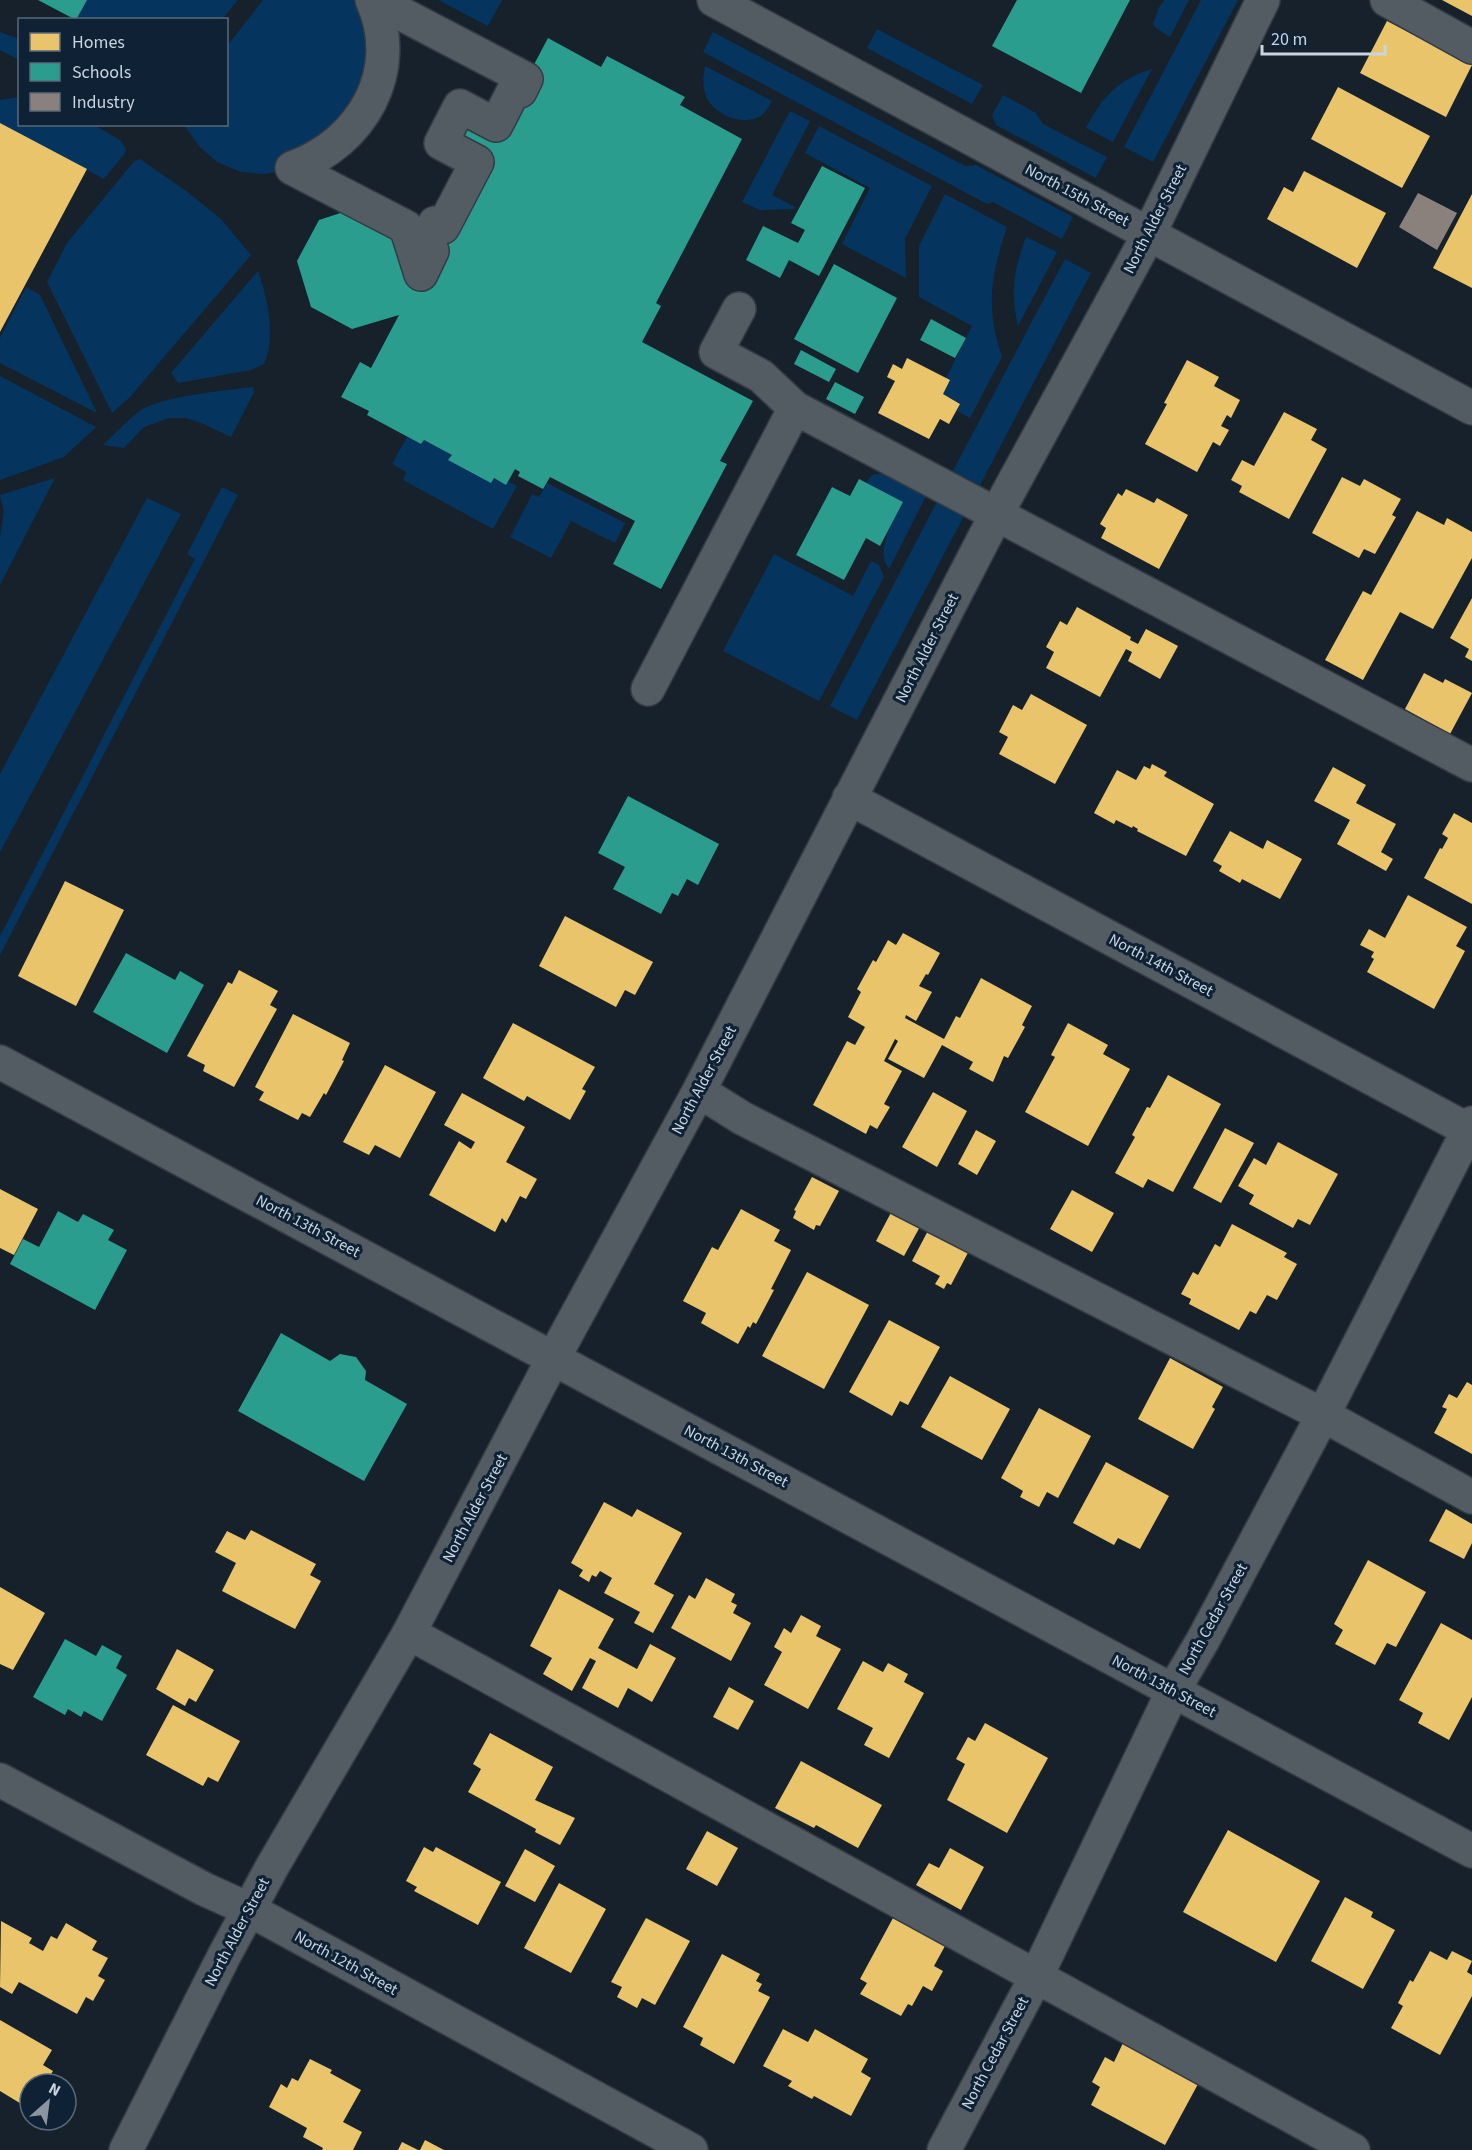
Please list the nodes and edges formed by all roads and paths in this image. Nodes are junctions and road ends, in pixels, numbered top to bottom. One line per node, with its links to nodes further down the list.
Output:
1 (373, 0): 1 (street)
2 (714, 0): 6 (street, North 15th Street)
3 (1263, 0): 6 (street, North Alder Street)
4 (1387, 0): 5 (street)
5 (1472, 47)
6 (1149, 234): 9 (street, North 15th Street); 10 (street, North Alder Street)
7 (739, 309): 8 (street)
8 (795, 408): 10 (street); 11 (street)
9 (1472, 408)
10 (996, 515): 12 (street); 13 (street, North Alder Street)
11 (648, 689)
12 (1472, 765)
13 (849, 798): 15 (street, North Alder Street); 16 (street, North 14th Street)
14 (0, 1062): 17 (street, North 13th Street)
15 (699, 1091): 17 (street, North Alder Street); 18 (street)
16 (1471, 1128): 18 (street, North Cedar Street)
17 (554, 1358): 20 (street, North Alder Street); 21 (street, North 13th Street)
18 (1323, 1415): 19 (street); 21 (street, North Cedar Street)
19 (1472, 1497)
20 (409, 1633): 24 (street, North Alder Street); 25 (street)
21 (1173, 1690): 23 (street, North 13th Street); 25 (street, North Cedar Street)
22 (0, 1780): 24 (street, North 12th Street)
23 (1472, 1851)
24 (250, 1910): 26 (street, North Alder Street); 27 (street, North 12th Street)
25 (1035, 1977): 28 (street, North Cedar Street); 29 (street)
26 (126, 2150)
27 (691, 2150)
28 (944, 2150)
29 (1353, 2150)

